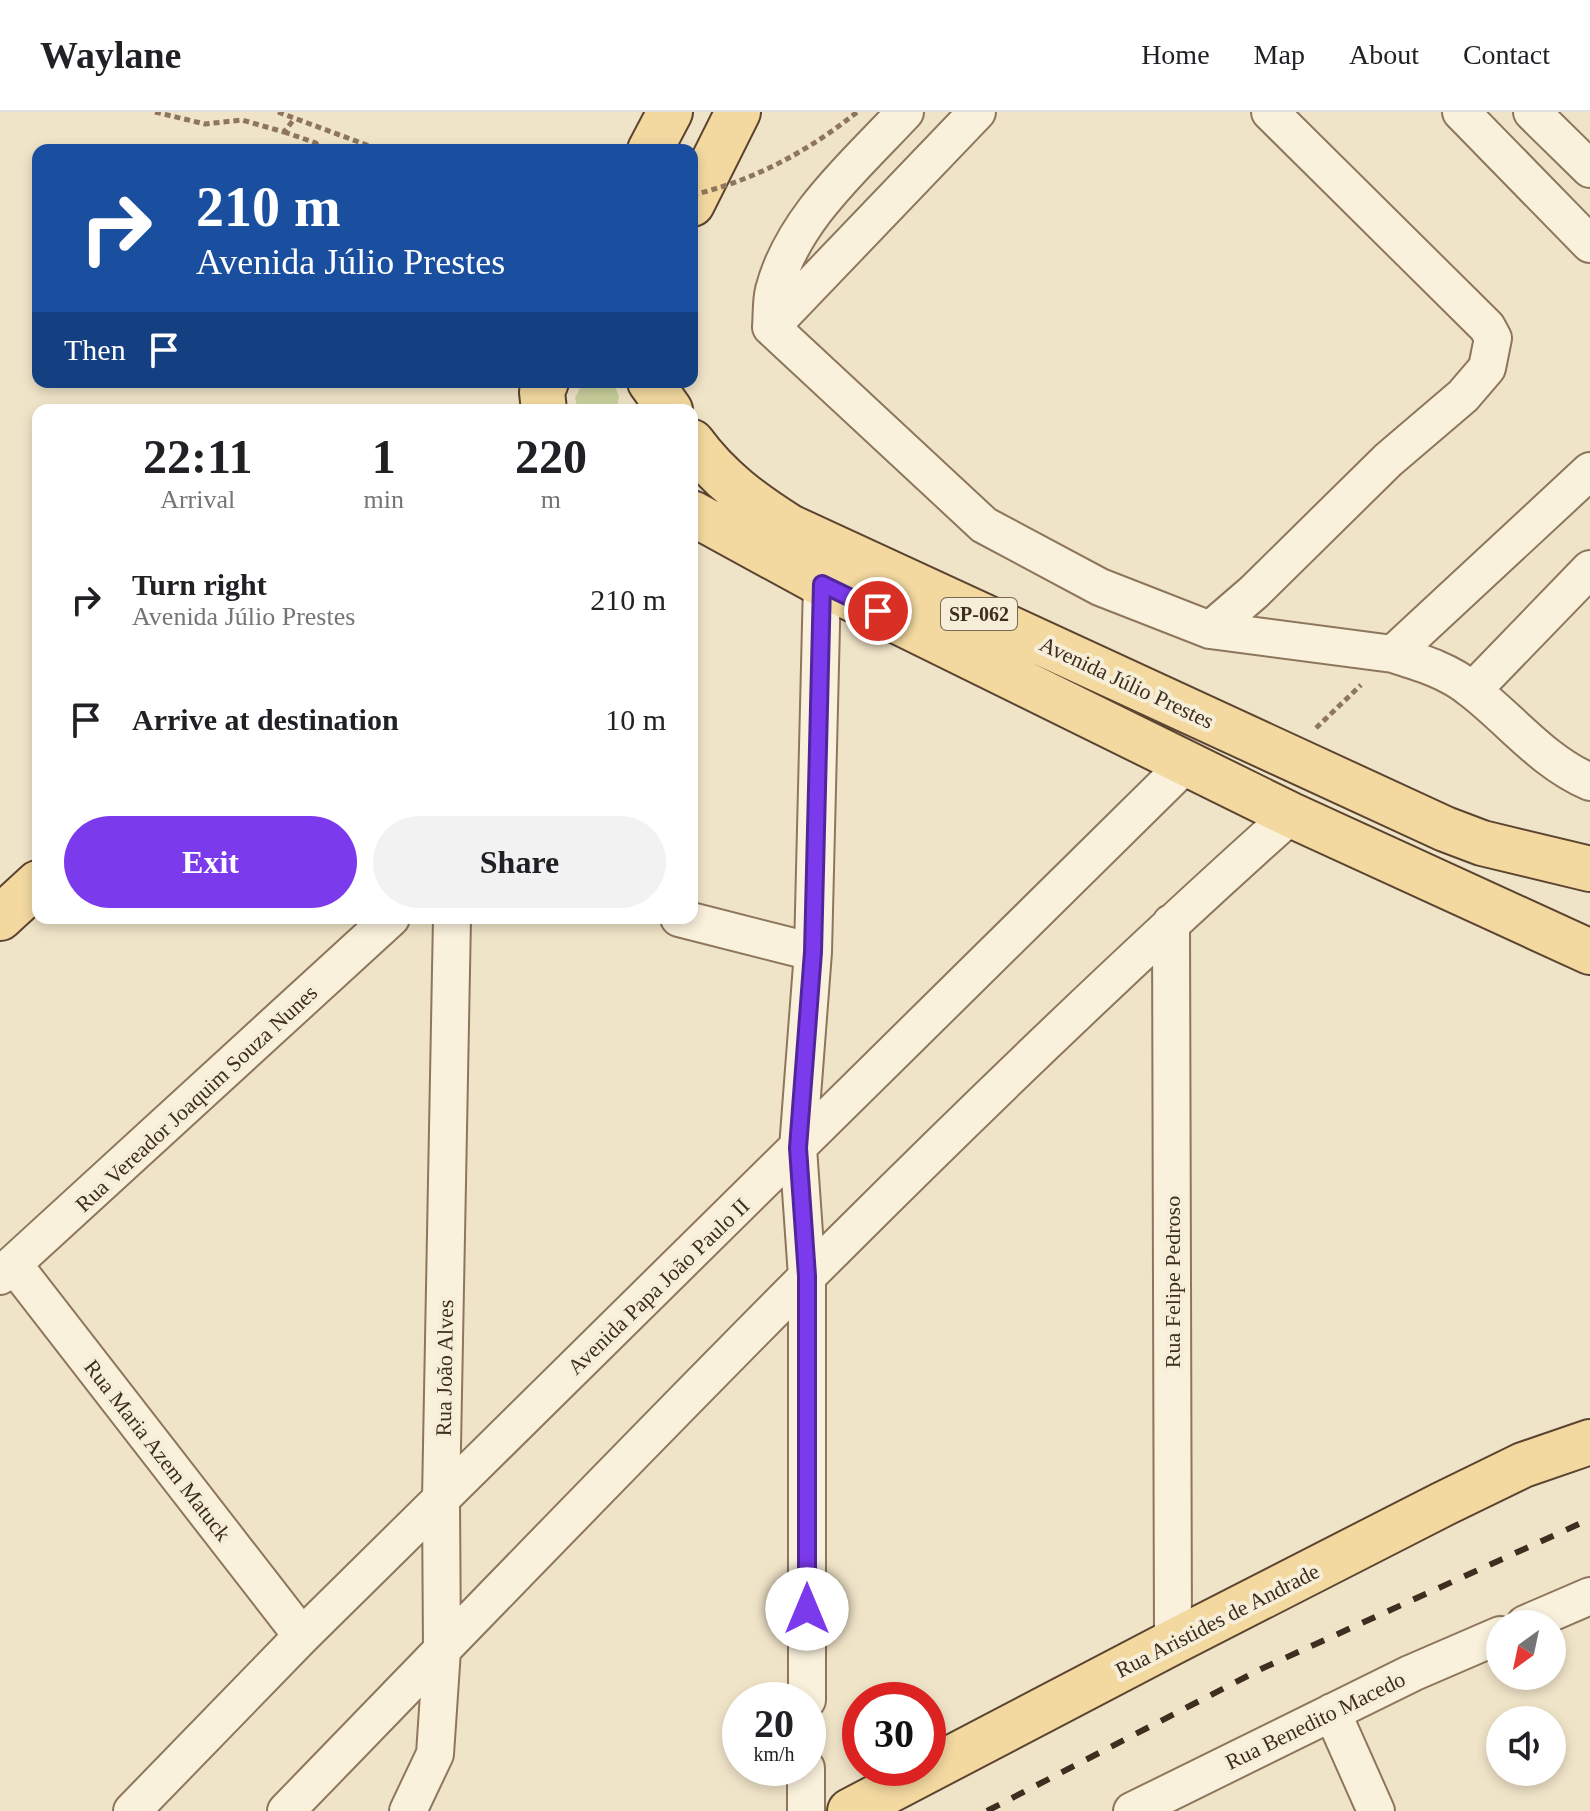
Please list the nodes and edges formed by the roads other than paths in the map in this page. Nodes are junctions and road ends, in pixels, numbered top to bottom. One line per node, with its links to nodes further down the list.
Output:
1 (670, 112): 8 (main road)
2 (738, 112): 10 (main road)
3 (905, 112): 12 (street)
4 (977, 112): 12 (street)
5 (1270, 112): 22 (street)
6 (1461, 112): 11 (street)
7 (1532, 112): 9 (street)
8 (653, 144)
9 (1590, 169)
10 (698, 192)
11 (1590, 244)
12 (771, 327): 22 (street)
13 (652, 388): 14 (main road)
14 (665, 404)
15 (698, 419): 19 (main road)
16 (698, 449): 19 (main road, Avenida Júlio Prestes / SP-062)
17 (1590, 471): 23 (street)
18 (698, 516): 21 (main road, Avenida Júlio Prestes / SP-062)
19 (790, 527): 25 (main road, Avenida Júlio Prestes / SP-062)
20 (1587, 572): 24 (street)
21 (822, 584): 26 (main road, Avenida Júlio Prestes / SP-062); 36 (street)
22 (1210, 630): 23 (street)
23 (1393, 654): 24 (street)
24 (1473, 690): 27 (street)
25 (1184, 709): 26 (main road); 29 (main road, Avenida Júlio Prestes / SP-062)
26 (1175, 758): 28 (main road, Avenida Júlio Prestes / SP-062); 38 (street, Avenida Papa João Paulo II)
27 (1590, 782)
28 (1291, 815): 33 (street); 37 (main road, Avenida Júlio Prestes / SP-062)
29 (1590, 869)
30 (32, 889): 31 (main road)
31 (0, 918)
32 (698, 923): 36 (street)
33 (1171, 923): 40 (street); 47 (street, Rua Felipe Pedroso)
34 (384, 924): 39 (street, Rua Vereador Joaquim Souza Nunes)
35 (452, 924): 42 (street, Rua João Alves)
36 (813, 952): 38 (street)
37 (1590, 952)
38 (798, 1148): 40 (street); 42 (street, Avenida Papa João Paulo II)
39 (7, 1271): 45 (street, Rua Maria Azem Matuck)
40 (807, 1276): 48 (street); 49 (street)
41 (1590, 1442): 47 (main road, Rua Aristides de Andrade)
42 (441, 1499): 45 (street, Avenida Papa João Paulo II); 48 (street, Rua João Alves)
43 (1590, 1596): 44 (street)
44 (1558, 1610)
45 (302, 1636): 53 (street, Avenida Papa João Paulo II)
46 (1486, 1641): 50 (street, Rua Benedito Macedo)
47 (1173, 1642): 57 (main road, Rua Aristides de Andrade)
48 (442, 1650): 54 (street); 55 (street, Rua João Alves)
49 (807, 1682)
50 (1332, 1712): 52 (street, Rua Benedito Macedo); 58 (street)
51 (806, 1786): 56 (street)
52 (1153, 1806)
53 (132, 1811)
54 (286, 1811)
55 (408, 1811)
56 (806, 1811)
57 (850, 1811)
58 (1376, 1811)

